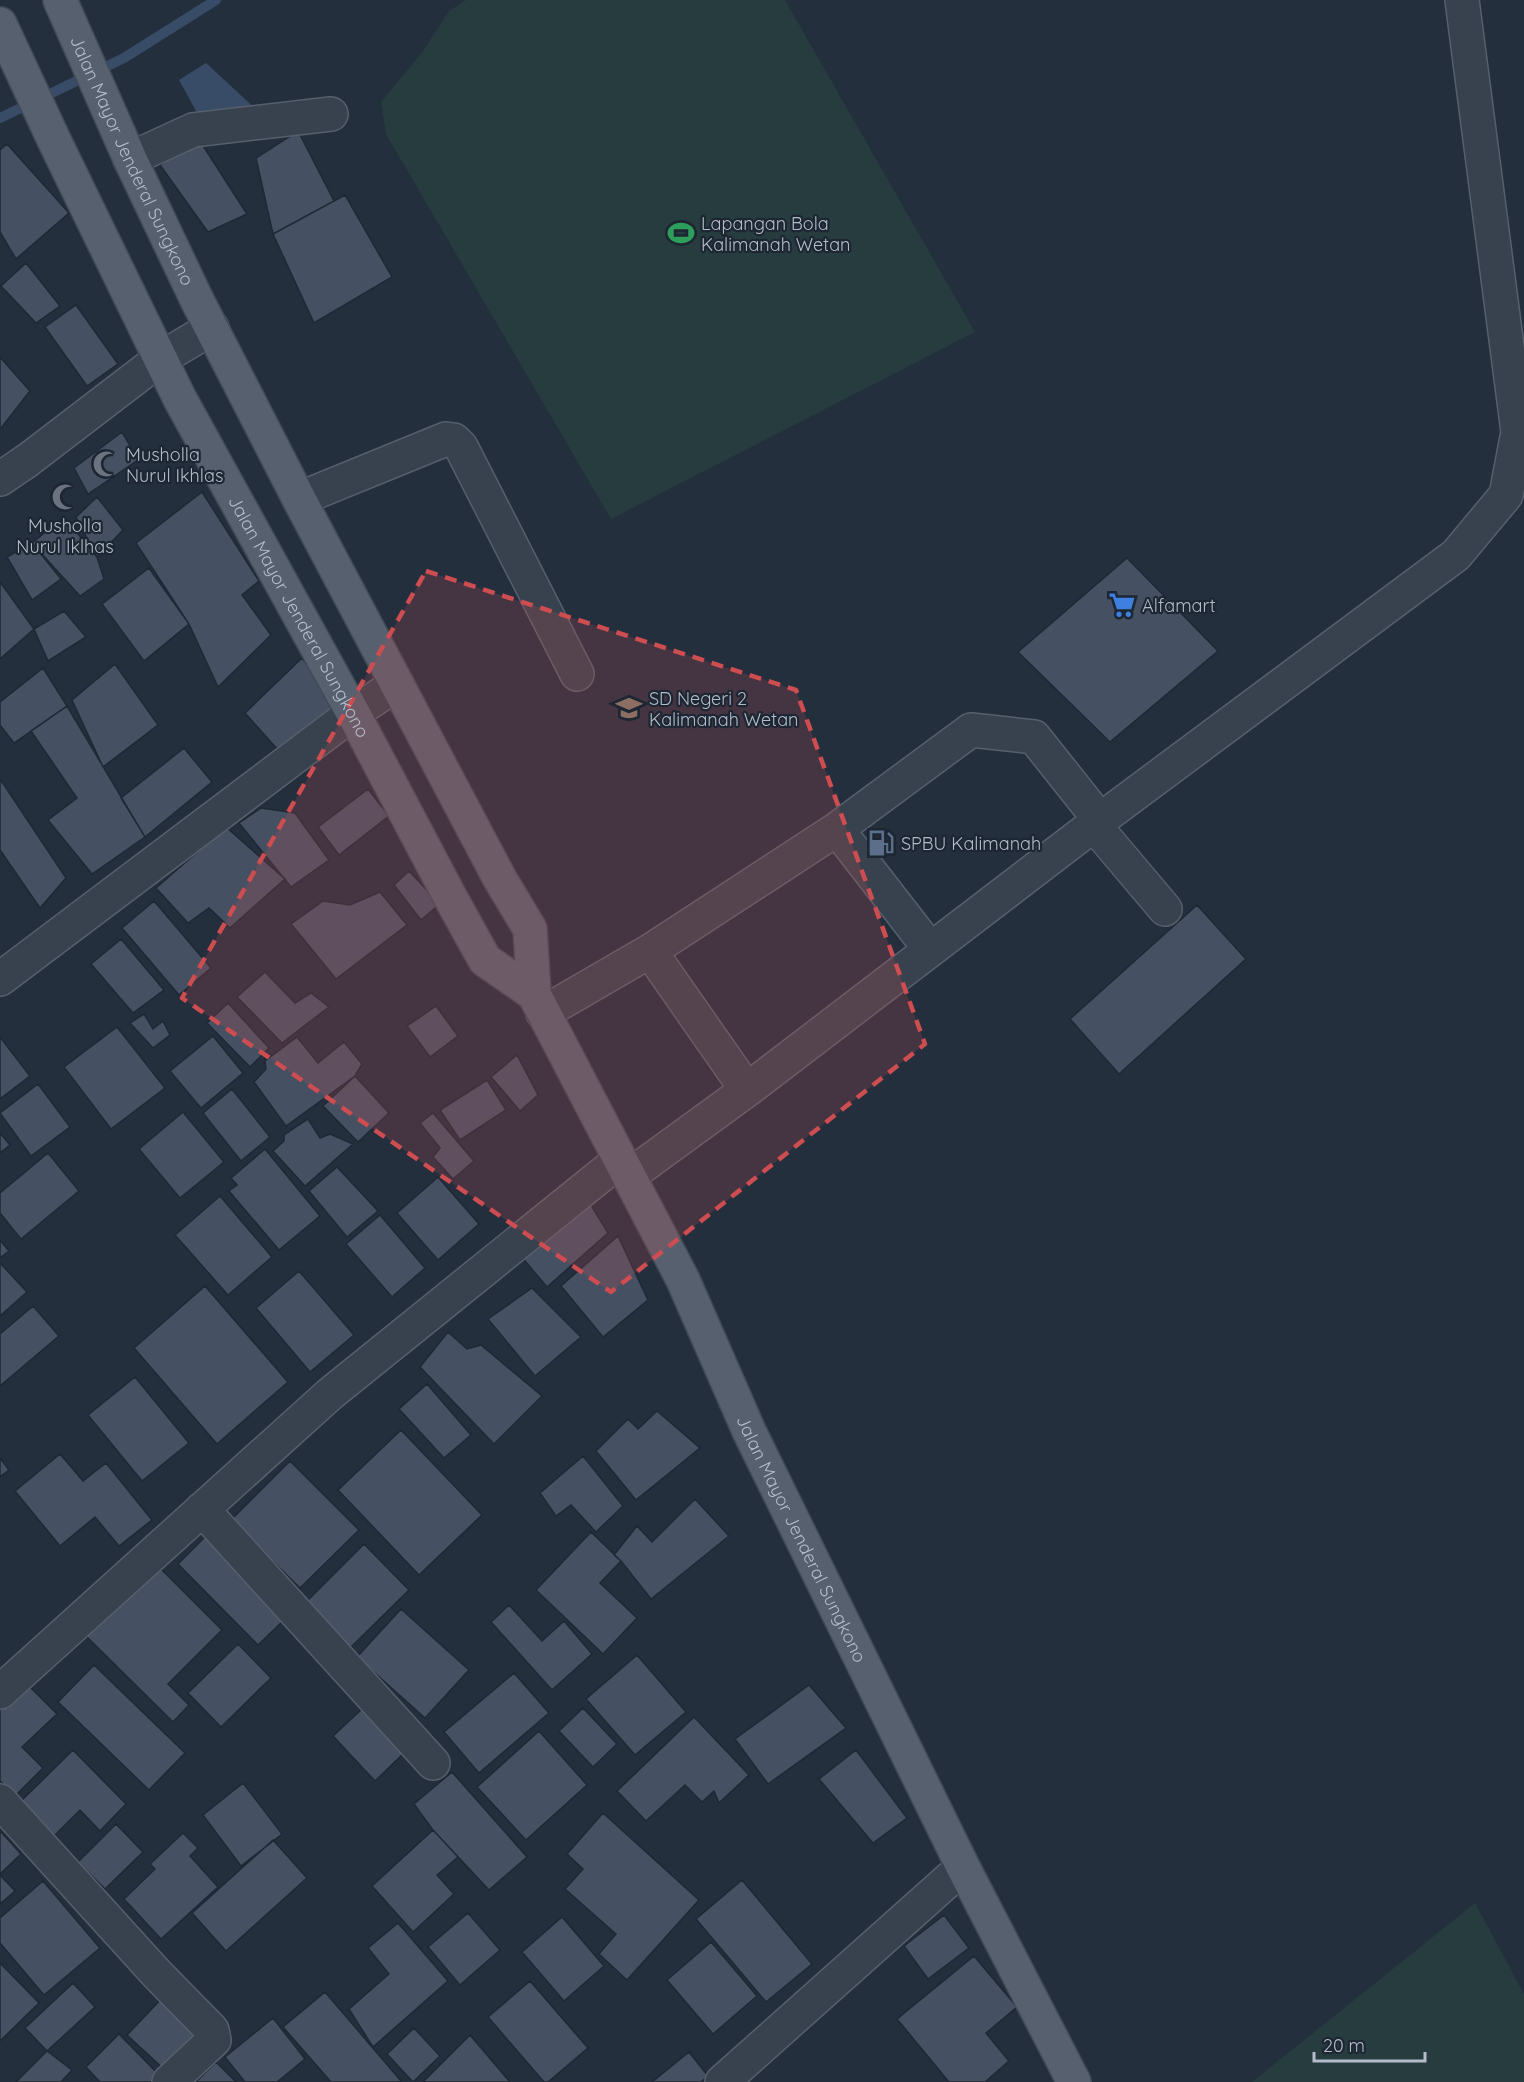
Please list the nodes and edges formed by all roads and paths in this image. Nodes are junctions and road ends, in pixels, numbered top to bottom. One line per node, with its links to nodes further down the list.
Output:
1 (1462, 0): 13 (street)
2 (66, 12): 5 (main road, Jalan Mayor Jenderal Sungkono)
3 (5, 36): 7 (main road, Jalan Mayor Jenderal Sungkono)
4 (331, 114): 5 (street)
5 (130, 159): 6 (main road, Jalan Mayor Jenderal Sungkono)
6 (212, 328): 7 (street); 9 (main road, Jalan Mayor Jenderal Sungkono)
7 (160, 359): 8 (street); 12 (main road, Jalan Mayor Jenderal Sungkono)
8 (0, 479)
9 (299, 499): 10 (street); 11 (main road, Jalan Mayor Jenderal Sungkono)
10 (577, 675)
11 (397, 684): 12 (street); 19 (main road, Jalan Mayor Jenderal Sungkono)
12 (353, 713): 18 (street); 19 (main road, Jalan Mayor Jenderal Sungkono)
13 (1097, 822): 14 (street); 15 (street); 16 (street)
14 (837, 829): 16 (street); 17 (street)
15 (1165, 909)
16 (930, 949): 20 (street)
17 (650, 951): 19 (street); 20 (street)
18 (0, 979)
19 (538, 1003): 21 (main road, Jalan Mayor Jenderal Sungkono)
20 (747, 1090): 21 (street)
21 (624, 1168): 22 (street); 26 (main road, Jalan Mayor Jenderal Sungkono)
22 (202, 1509): 23 (street); 24 (street)
23 (0, 1692)
24 (433, 1763)
25 (0, 1801): 27 (street)
26 (963, 1867): 28 (street); 29 (main road, Jalan Mayor Jenderal Sungkono)
27 (169, 2082)
28 (722, 2082)
29 (1074, 2082)

